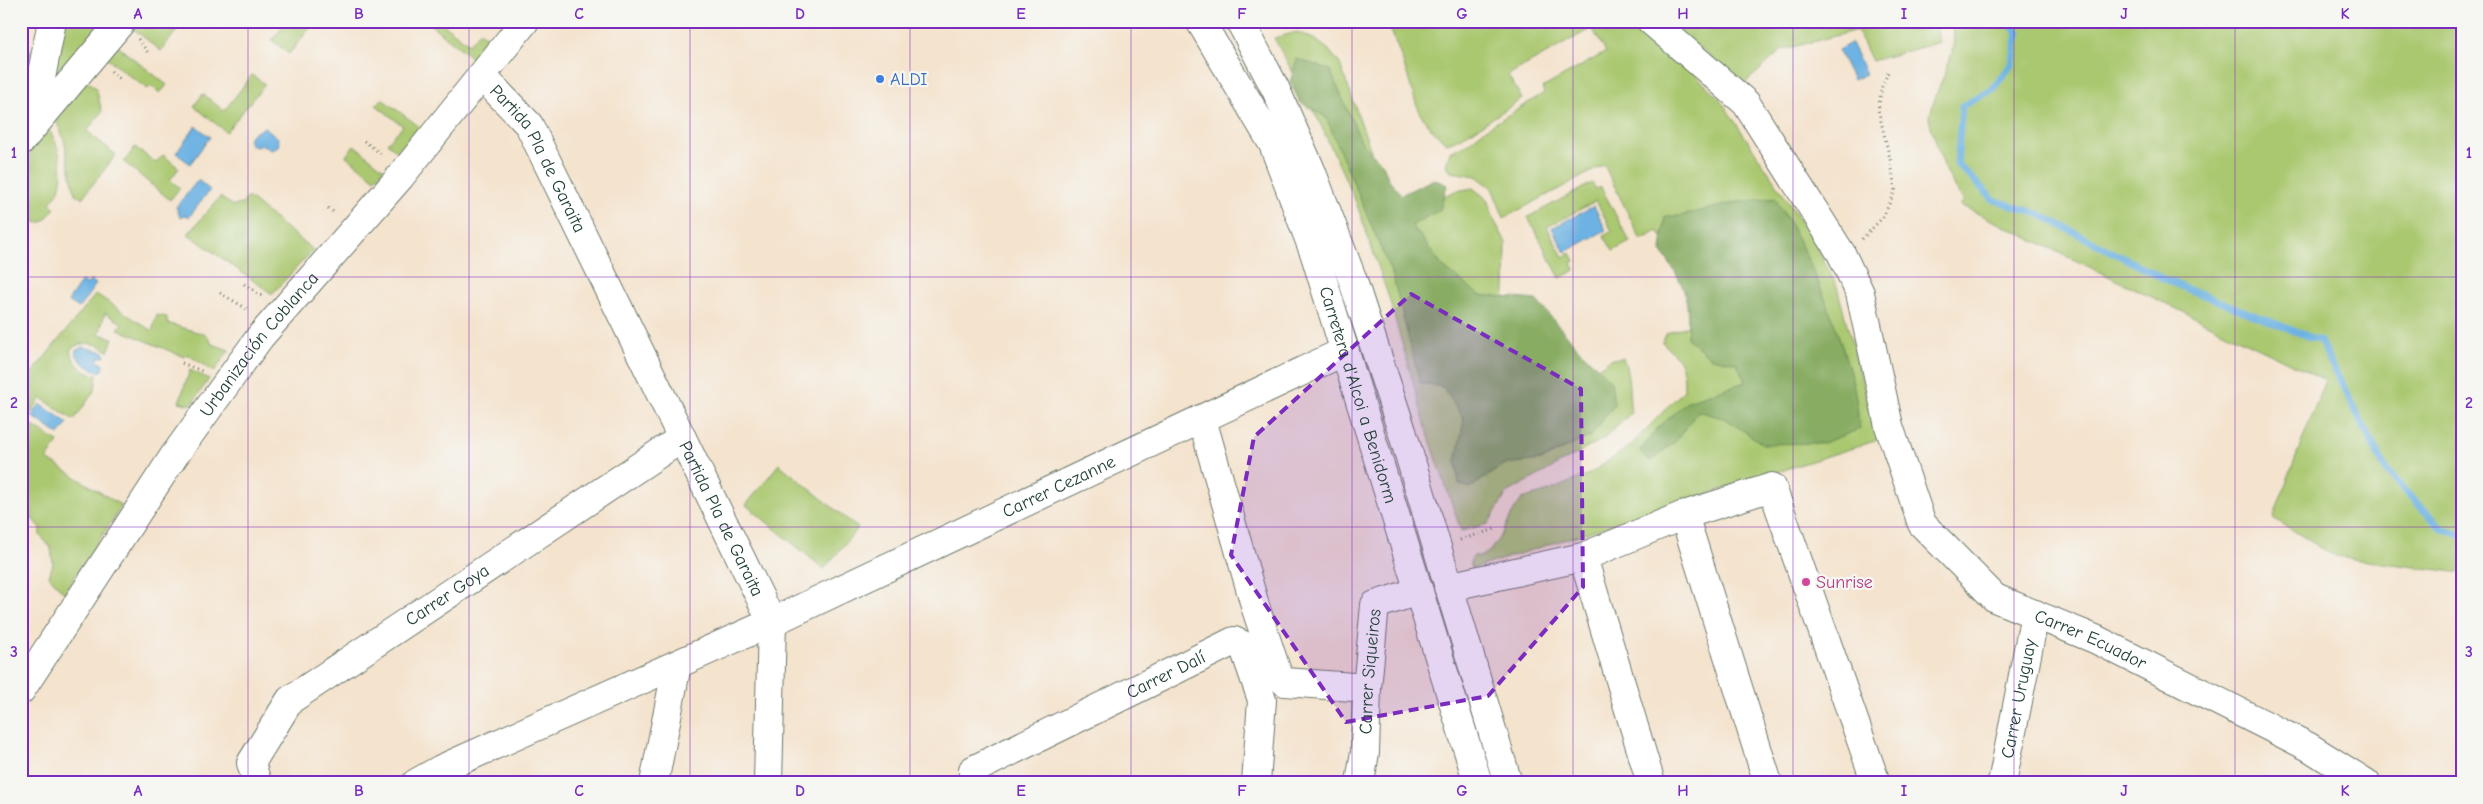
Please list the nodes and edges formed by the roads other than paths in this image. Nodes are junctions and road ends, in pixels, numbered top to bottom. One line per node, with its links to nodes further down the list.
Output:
1 (52, 21): 8 (street)
2 (122, 21): 8 (street)
3 (525, 21): 7 (street, Urbanización Coblanca)
4 (1200, 21): 9 (street, Carretera d'Alcoi a Benidorm)
5 (1240, 21): 14 (street, Carretera d'Alcoi a Benidorm)
6 (1651, 21): 16 (street, Carrer Ecuador)
7 (482, 76): 11 (street, Partida Pla de Garaita); 20 (street, Urbanización Coblanca)
8 (26, 135)
9 (1345, 351): 10 (street, Carrer Cezanne); 15 (street, Carretera d'Alcoi a Benidorm)
10 (1202, 419): 17 (street, Carrer Cezanne); 19 (street)
11 (682, 438): 17 (street, Partida Pla de Garaita); 22 (street, Carrer Goya)
12 (1684, 515): 13 (street); 32 (street); 33 (street)
13 (1583, 557): 14 (street); 31 (street)
14 (1448, 587): 30 (street, Carretera d'Alcoi a Benidorm)
15 (1419, 591): 19 (street, Carrer Siqueiros); 29 (street, Carretera d'Alcoi a Benidorm)
16 (2035, 614): 21 (street, Carrer Ecuador); 34 (street, Carrer Uruguay)
17 (772, 622): 18 (street); 25 (street)
18 (677, 665): 23 (street); 24 (street)
19 (1367, 688): 28 (street, Carrer Siqueiros)
20 (21, 690)
21 (2340, 774): 35 (street, Carrer Ecuador)
22 (257, 783)
23 (416, 783)
24 (654, 783)
25 (768, 783)
26 (973, 783): 27 (street, Carrer Dalí)
27 (1256, 783)
28 (1360, 783)
29 (1478, 783)
30 (1508, 783)
31 (1651, 783)
32 (1768, 783)
33 (1876, 783)
34 (2002, 783)
35 (2366, 783)

